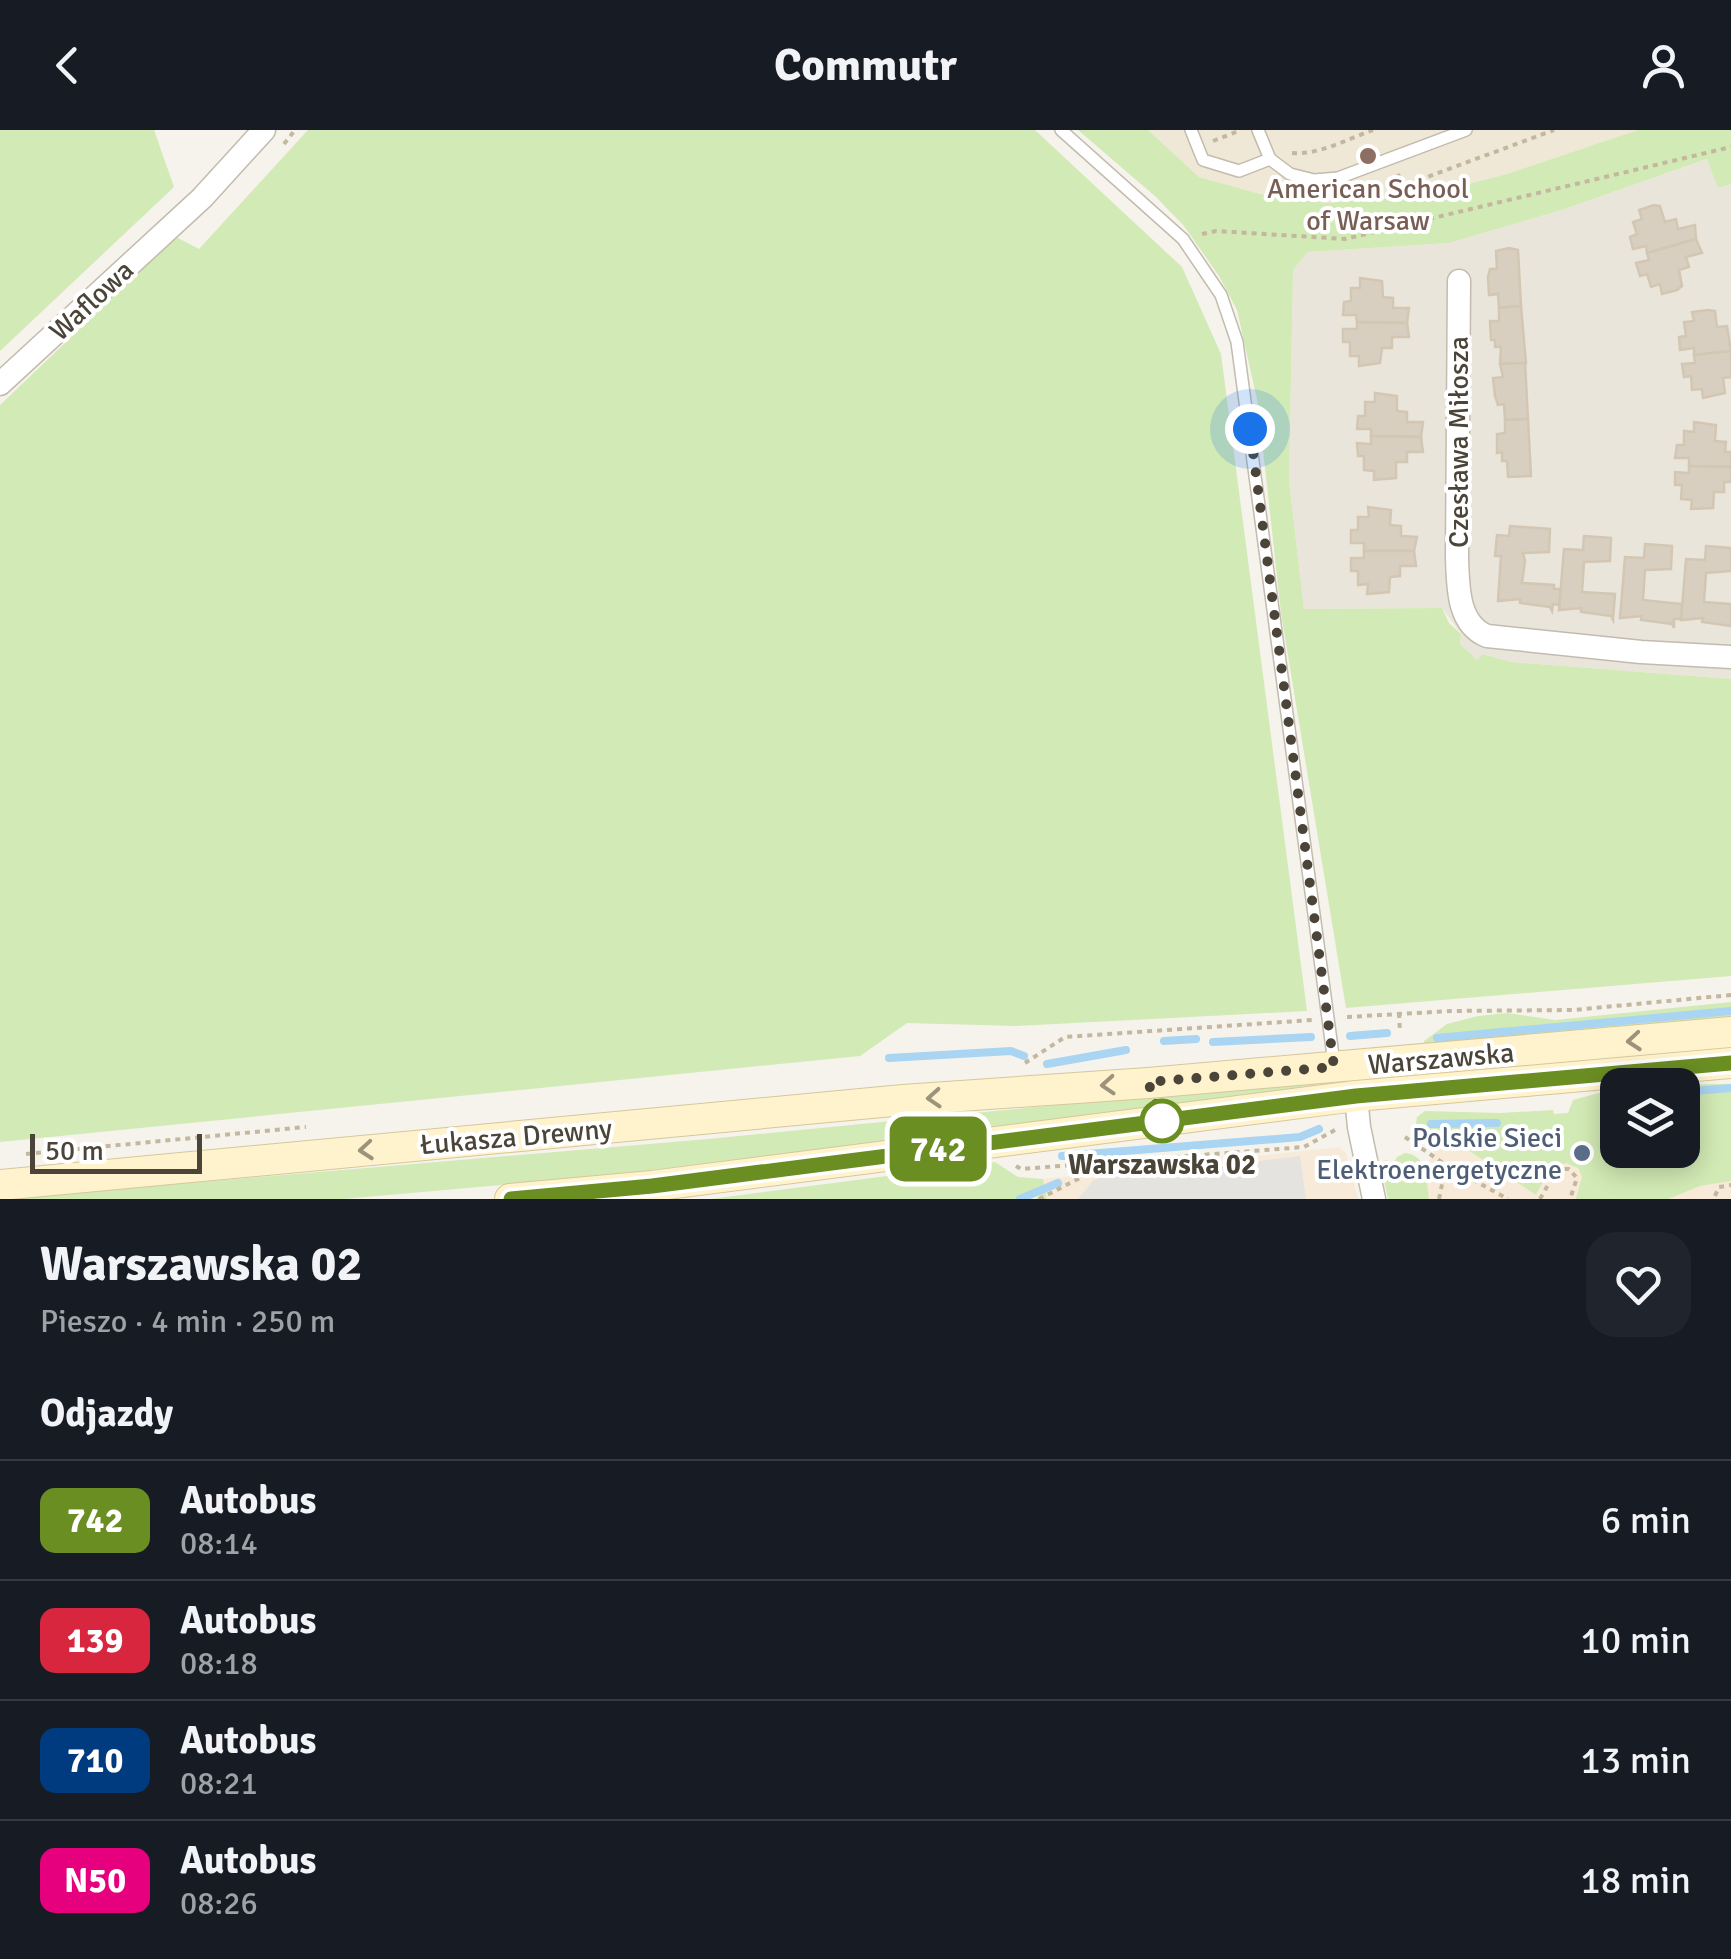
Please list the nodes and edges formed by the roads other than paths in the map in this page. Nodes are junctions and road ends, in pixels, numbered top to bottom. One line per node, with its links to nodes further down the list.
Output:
1 (264, 130): 8 (street, Waflowa)
2 (1062, 130): 12 (lane)
3 (1190, 130): 6 (lane)
4 (1258, 130): 6 (lane)
5 (1466, 130): 6 (lane)
6 (1270, 159)
7 (1459, 281): 9 (street, Czesława Miłosza)
8 (0, 384)
9 (1731, 657)
10 (1731, 1032): 12 (main road, Warszawska, one-way to 12)
11 (1731, 1063): 14 (main road, Warszawska)
12 (1334, 1067): 13 (main road, Warszawska, one-way to 13)
13 (1023, 1080): 15 (main road, Łukasza Drewny, one-way to 15)
14 (1356, 1096): 16 (main road, Warszawska); 17 (street)
15 (0, 1185)
16 (510, 1199)
17 (1374, 1199)

